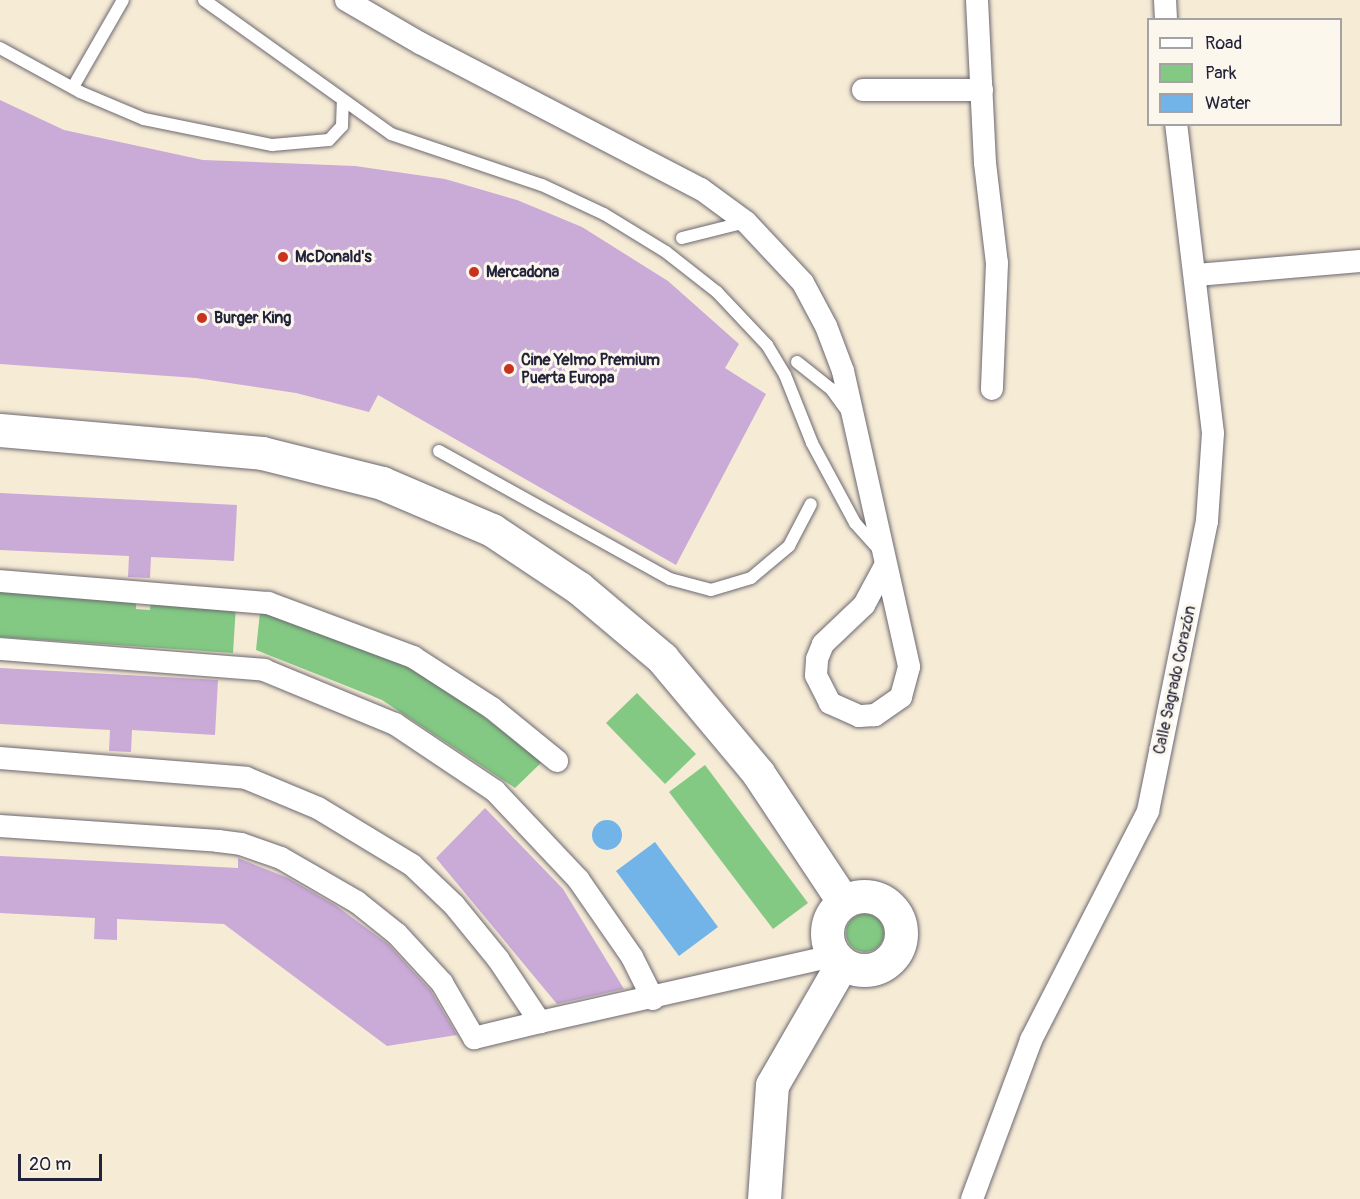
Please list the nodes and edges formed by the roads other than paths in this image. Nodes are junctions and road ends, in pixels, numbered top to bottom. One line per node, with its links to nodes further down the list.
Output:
1 (123, 0): 8 (lane)
2 (204, 0): 11 (lane)
3 (346, 0): 13 (street)
4 (977, 0): 10 (street)
5 (1165, 0): 6 (street)
6 (1166, 18)
7 (0, 48): 8 (lane)
8 (73, 87): 11 (lane)
9 (863, 90): 10 (street)
10 (982, 90): 18 (street)
11 (343, 103): 23 (lane)
12 (1176, 126): 16 (street, Calle Sagrado Corazón)
13 (746, 222): 14 (lane); 19 (street)
14 (682, 238)
15 (1360, 261): 16 (street)
16 (1196, 275): 34 (street, Calle Sagrado Corazón)
17 (797, 362): 19 (lane)
18 (992, 389)
19 (852, 418): 23 (street)
20 (0, 430): 29 (street)
21 (439, 451): 22 (lane)
22 (811, 504)
23 (884, 560): 23 (street)
24 (0, 581): 27 (street)
25 (0, 649): 31 (street)
26 (0, 758): 32 (street)
27 (557, 761)
28 (0, 826): 32 (street)
29 (843, 901): 30 (street); 30 (street)
30 (837, 960): 31 (street); 33 (street)
31 (653, 999): 32 (street)
32 (540, 1022)
33 (764, 1199)
34 (972, 1199)

